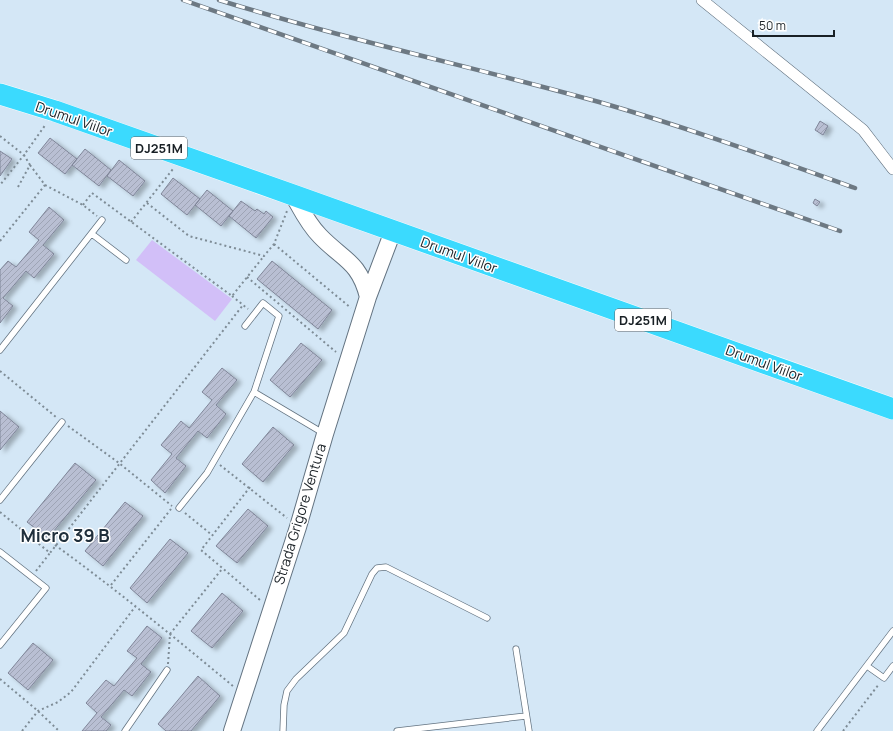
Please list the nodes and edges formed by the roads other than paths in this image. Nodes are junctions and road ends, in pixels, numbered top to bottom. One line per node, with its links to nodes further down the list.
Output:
1 (702, 0): 5 (street)
2 (0, 94): 4 (highway, Drumul Viilor / DJ251M)
3 (0, 101): 4 (highway, Drumul Viilor / DJ251M)
4 (25, 102): 6 (highway, Drumul Viilor / DJ251M)
5 (893, 169)
6 (293, 195): 8 (highway, Drumul Viilor / DJ251M); 11 (street)
7 (102, 220): 9 (lane)
8 (392, 231): 11 (street, Strada Grigore Ventura); 15 (highway, Drumul Viilor / DJ251M)
9 (92, 234): 10 (lane); 13 (lane)
10 (126, 260)
11 (368, 297): 17 (street, Strada Grigore Ventura)
12 (245, 326): 14 (lane)
13 (0, 350)
14 (254, 392): 17 (lane); 19 (lane)
15 (893, 409)
16 (62, 422): 18 (lane)
17 (325, 434): 30 (street, Strada Grigore Ventura)
18 (0, 500)
19 (178, 508)
20 (0, 552): 23 (lane)
21 (487, 618): 31 (lane)
22 (893, 631): 25 (lane)
23 (0, 645)
24 (516, 649): 28 (lane)
25 (867, 666): 26 (lane); 34 (lane)
26 (893, 666)
27 (168, 670): 29 (lane)
28 (526, 716): 32 (lane); 33 (lane)
29 (126, 731)
30 (232, 731)
31 (283, 731)
32 (396, 731)
33 (529, 731)
34 (817, 731)

